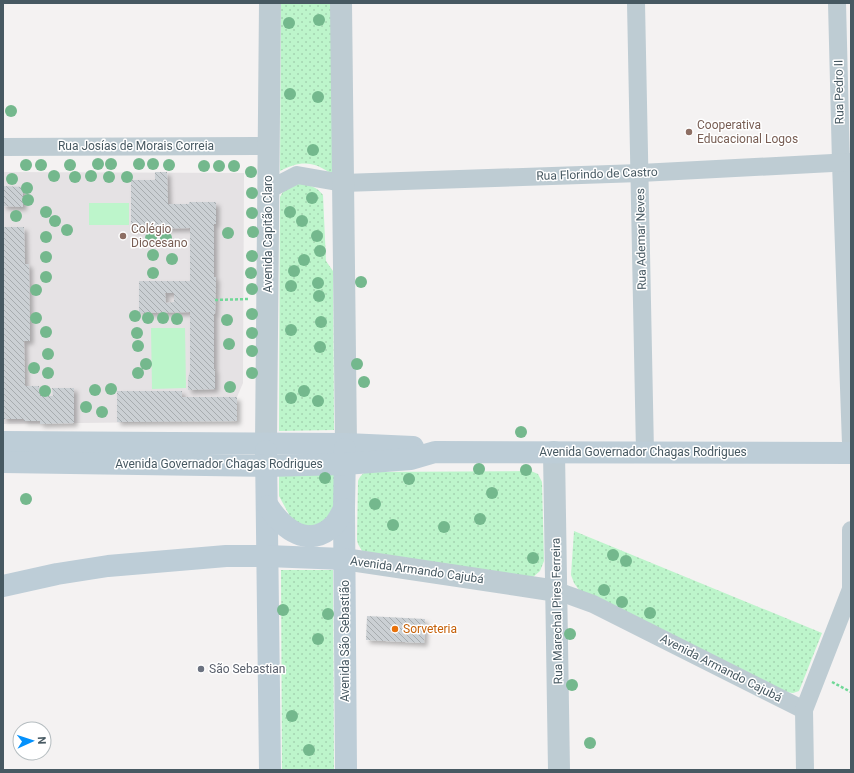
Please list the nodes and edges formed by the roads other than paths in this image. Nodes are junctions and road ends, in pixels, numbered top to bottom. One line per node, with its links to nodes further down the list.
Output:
1 (270, 3): 5 (street, Avenida Capitão Claro)
2 (341, 3): 9 (street)
3 (636, 3): 8 (street, Rua Ademar Neves)
4 (837, 3): 7 (street, Rua Pedro II)
5 (268, 146): 6 (street, Rua Josías de Morais Correia); 10 (street, Avenida Capitão Claro)
6 (3, 147)
7 (846, 163): 8 (street, Rua Florindo de Castro); 13 (street, Rua Pedro II)
8 (640, 173): 9 (street, Rua Florindo de Castro); 15 (street, Rua Ademar Neves)
9 (343, 183): 10 (street, Rua Florindo de Castro); 17 (street)
10 (268, 190): 12 (street, Avenida Capitão Claro)
11 (3, 442): 12 (main road, Avenida Governador Chagas Rodrigues)
12 (266, 443): 17 (main road, Avenida Governador Chagas Rodrigues); 19 (main road, Avenida Capitão Claro)
13 (851, 444)
14 (554, 452): 15 (main road, Avenida Governador Chagas Rodrigues); 17 (main road, Avenida Governador Chagas Rodrigues); 27 (street, Rua Marechal Pires Ferreira)
15 (645, 452): 16 (main road, Avenida Governador Chagas Rodrigues)
16 (851, 453)
17 (345, 454): 19 (main road, Avenida Governador Chagas Rodrigues); 21 (main road, Avenida São Sebastião)
18 (3, 462): 19 (main road, Avenida Governador Chagas Rodrigues)
19 (266, 466): 20 (main road)
20 (268, 506): 21 (main road); 23 (main road)
21 (344, 509): 24 (main road, Avenida São Sebastião)
22 (851, 530): 26 (street)
23 (267, 556): 24 (main road, Avenida Armando Cajubá); 25 (main road, Avenida Armando Cajubá); 29 (main road)
24 (344, 559): 27 (street, Avenida Armando Cajubá); 30 (main road, Avenida São Sebastião)
25 (3, 586)
26 (851, 589): 28 (street)
27 (556, 591): 28 (street, Avenida Armando Cajubá); 31 (street, Rua Marechal Pires Ferreira)
28 (804, 710): 32 (street)
29 (270, 770)
30 (346, 770)
31 (559, 770)
32 (805, 770)

